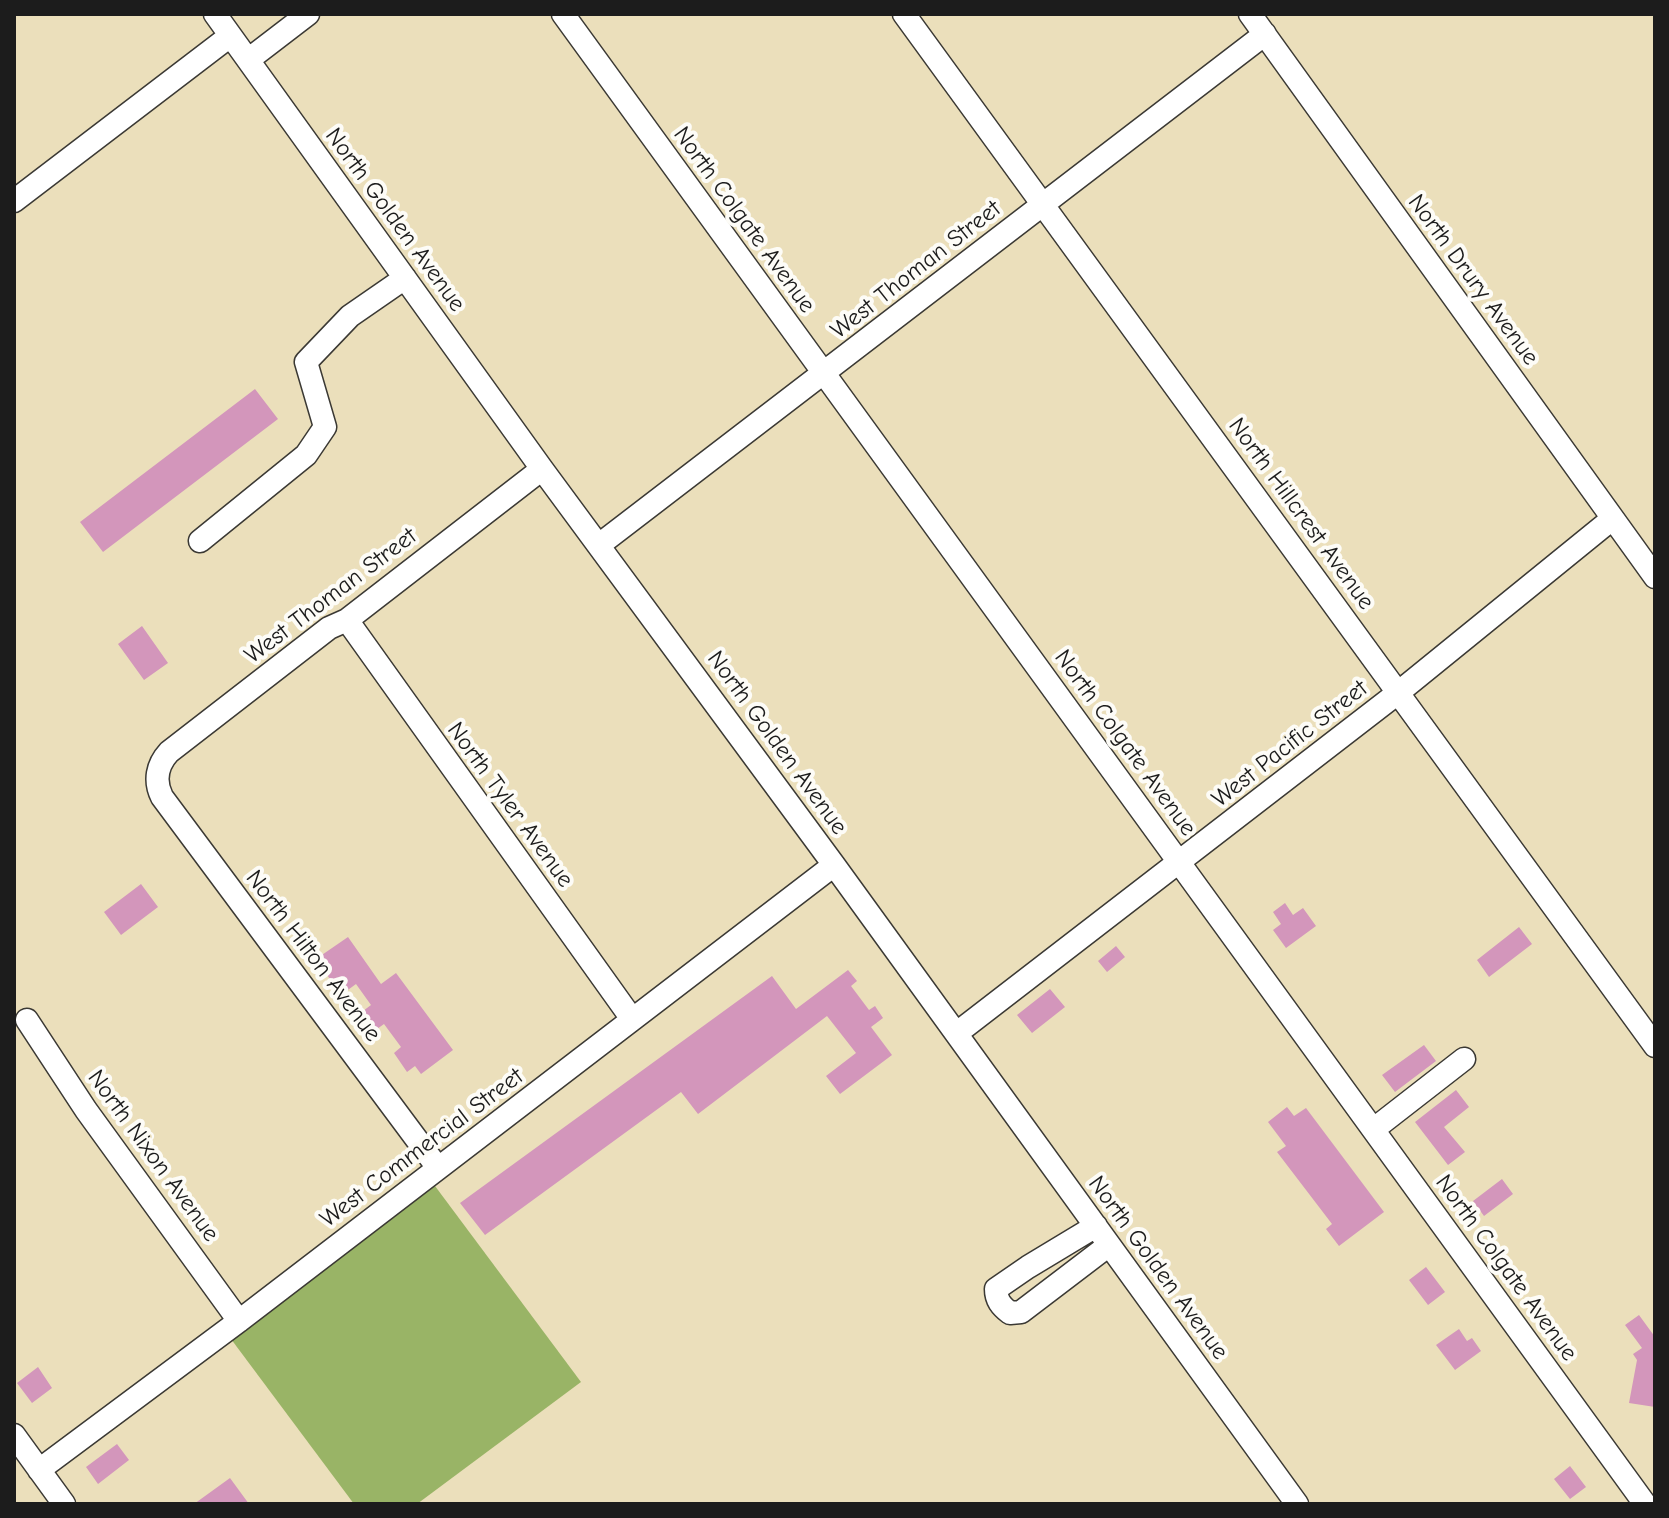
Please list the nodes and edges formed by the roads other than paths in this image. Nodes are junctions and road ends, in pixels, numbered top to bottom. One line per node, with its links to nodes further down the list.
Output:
1 (215, 14): 7 (street, North Golden Avenue)
2 (308, 14): 8 (street)
3 (563, 14): 12 (street, North Colgate Avenue)
4 (904, 14): 10 (street, North Hillcrest Avenue)
5 (1250, 14): 6 (street, North Drury Avenue)
6 (1265, 34): 10 (street, West Thoman Street); 14 (street, North Drury Avenue)
7 (230, 36): 8 (street, North Golden Avenue); 9 (street)
8 (248, 60): 11 (street, North Golden Avenue)
9 (14, 201)
10 (1043, 205): 12 (street, West Thoman Street); 19 (street, North Hillcrest Avenue)
11 (405, 278): 13 (street, North Golden Avenue); 15 (street)
12 (824, 374): 16 (street, West Thoman Street); 21 (street, North Colgate Avenue)
13 (542, 469): 16 (street, North Golden Avenue); 18 (street, West Thoman Street)
14 (1612, 519): 17 (street, North Drury Avenue); 19 (street, West Pacific Street)
15 (200, 541)
16 (599, 545): 22 (street, North Golden Avenue)
17 (1655, 577)
18 (347, 620): 20 (street, West Thoman Street); 23 (street, North Tyler Avenue)
19 (1399, 692): 21 (street, West Pacific Street); 26 (street, North Hillcrest Avenue)
20 (158, 771): 29 (street, North Hilton Avenue)
21 (1180, 862): 25 (street, West Pacific Street); 28 (street, North Colgate Avenue)
22 (834, 865): 23 (street, West Commercial Street); 25 (street, North Golden Avenue)
23 (632, 1019): 29 (street, West Commercial Street)
24 (27, 1020): 32 (street, North Nixon Avenue)
25 (957, 1033): 30 (street, North Golden Avenue)
26 (1655, 1046)
27 (1464, 1059): 28 (street)
28 (1374, 1129): 35 (street, North Colgate Avenue)
29 (438, 1168): 32 (street, West Commercial Street)
30 (1096, 1226): 31 (street, North Golden Avenue); 31 (street)
31 (1109, 1245): 37 (street, North Golden Avenue)
32 (239, 1321): 34 (street, West Commercial Street)
33 (14, 1435): 34 (street)
34 (39, 1470): 36 (street)
35 (1648, 1499)
36 (64, 1504)
37 (1297, 1504)

